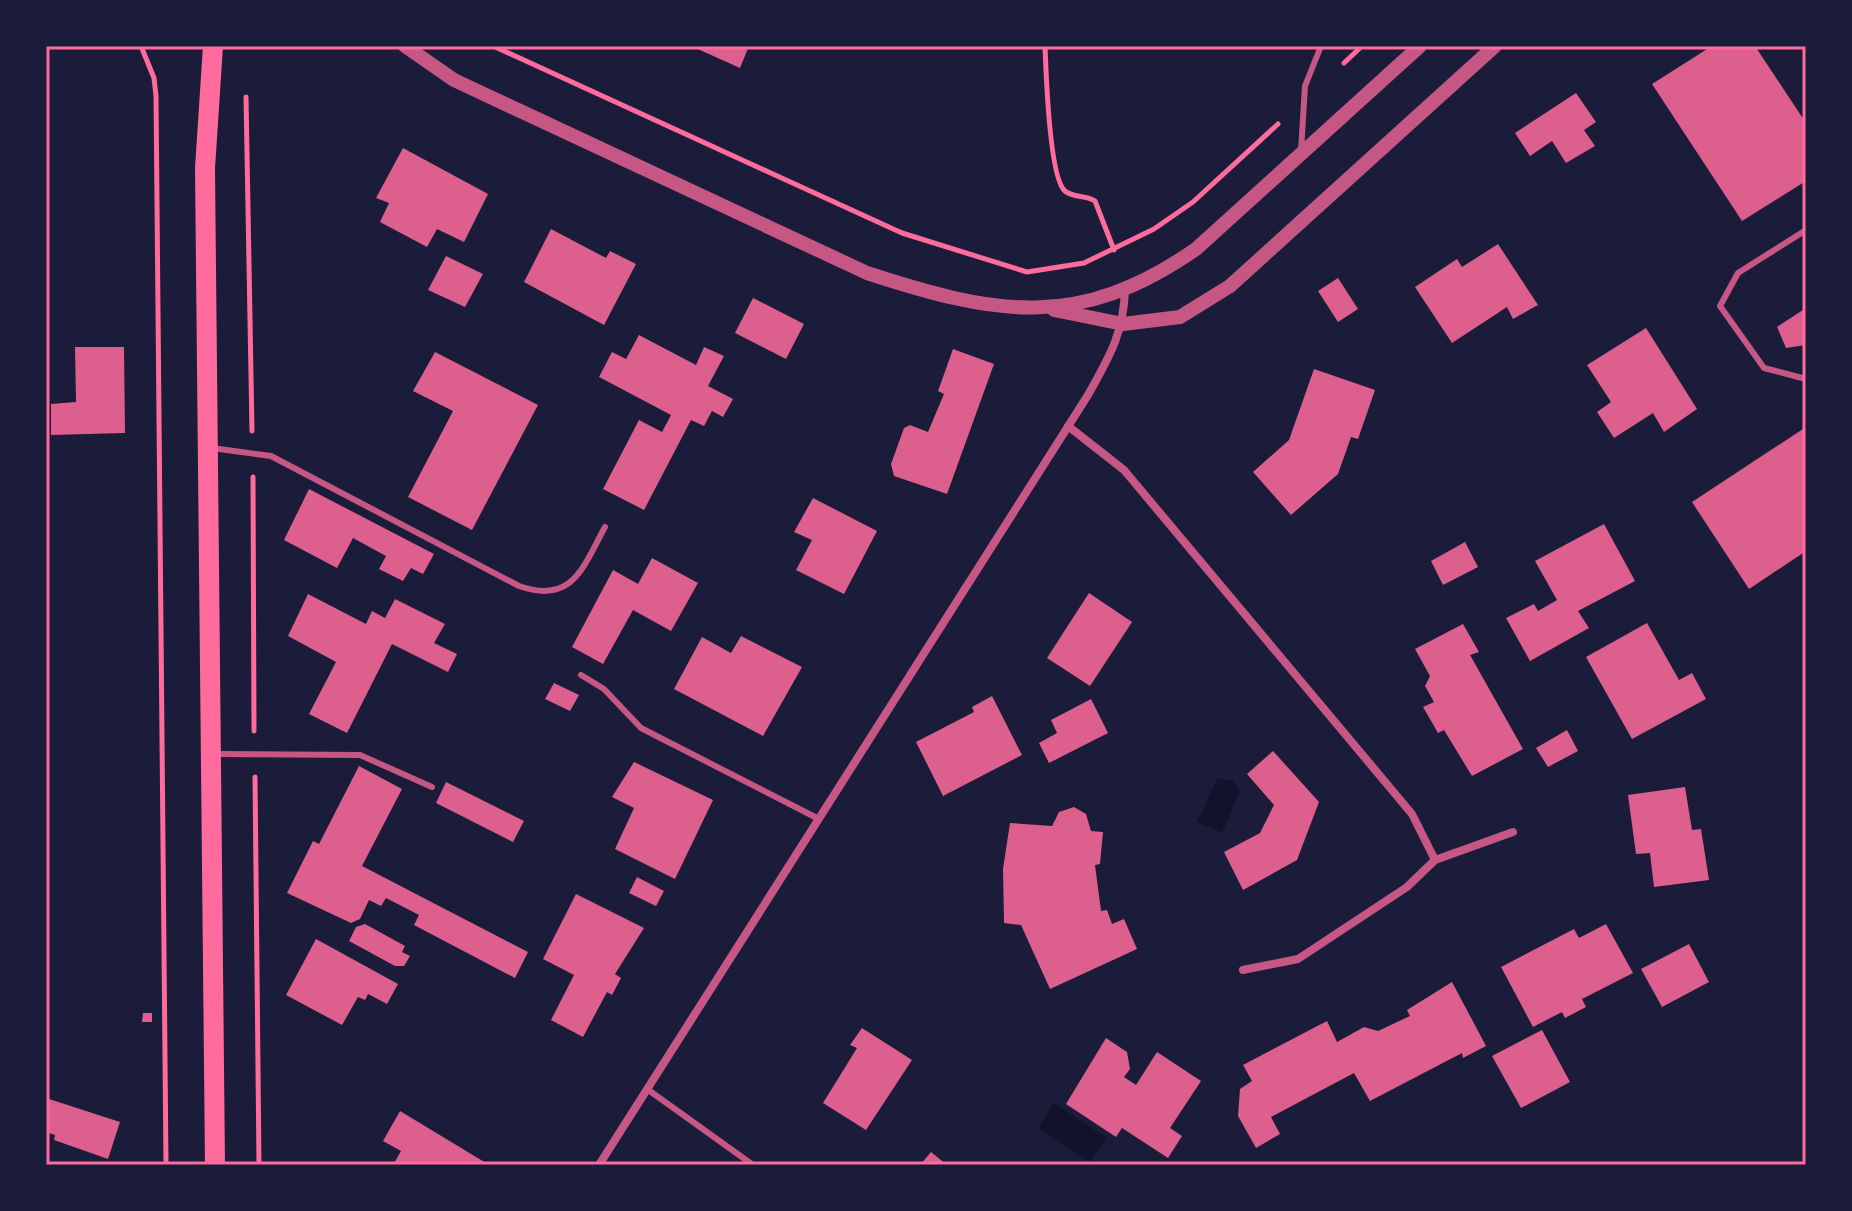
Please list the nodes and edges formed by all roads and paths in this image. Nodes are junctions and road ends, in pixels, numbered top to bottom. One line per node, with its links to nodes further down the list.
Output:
1 (141, 46): 32 (path)
2 (213, 46): 20 (main road)
3 (405, 46): 16 (street)
4 (493, 46): 14 (path)
5 (1045, 46): 14 (path)
6 (1321, 46): 11 (lane)
7 (1362, 46): 11 (path)
8 (1420, 46): 12 (street)
9 (1495, 46): 17 (street)
10 (246, 96): 21 (path)
11 (1304, 99): 12 (lane); 14 (path)
12 (1301, 155): 15 (street)
13 (1806, 230): 18 (lane)
14 (1114, 250)
15 (1125, 291): 16 (street); 17 (street)
16 (1046, 308): 17 (street)
17 (1123, 324): 19 (street)
18 (1806, 379)
19 (1068, 426): 27 (street); 29 (street)
20 (208, 448): 21 (lane); 24 (main road)
21 (253, 451): 22 (lane); 25 (path)
22 (605, 527)
23 (581, 675): 27 (lane)
24 (211, 754): 25 (lane); 33 (main road)
25 (254, 754): 26 (lane); 34 (path)
26 (432, 787)
27 (817, 818): 31 (street)
28 (1513, 832): 29 (street)
29 (1435, 860): 30 (street)
30 (1243, 970)
31 (647, 1089): 35 (street); 36 (lane)
32 (166, 1165)
33 (215, 1165)
34 (259, 1165)
35 (599, 1165)
36 (753, 1165)

